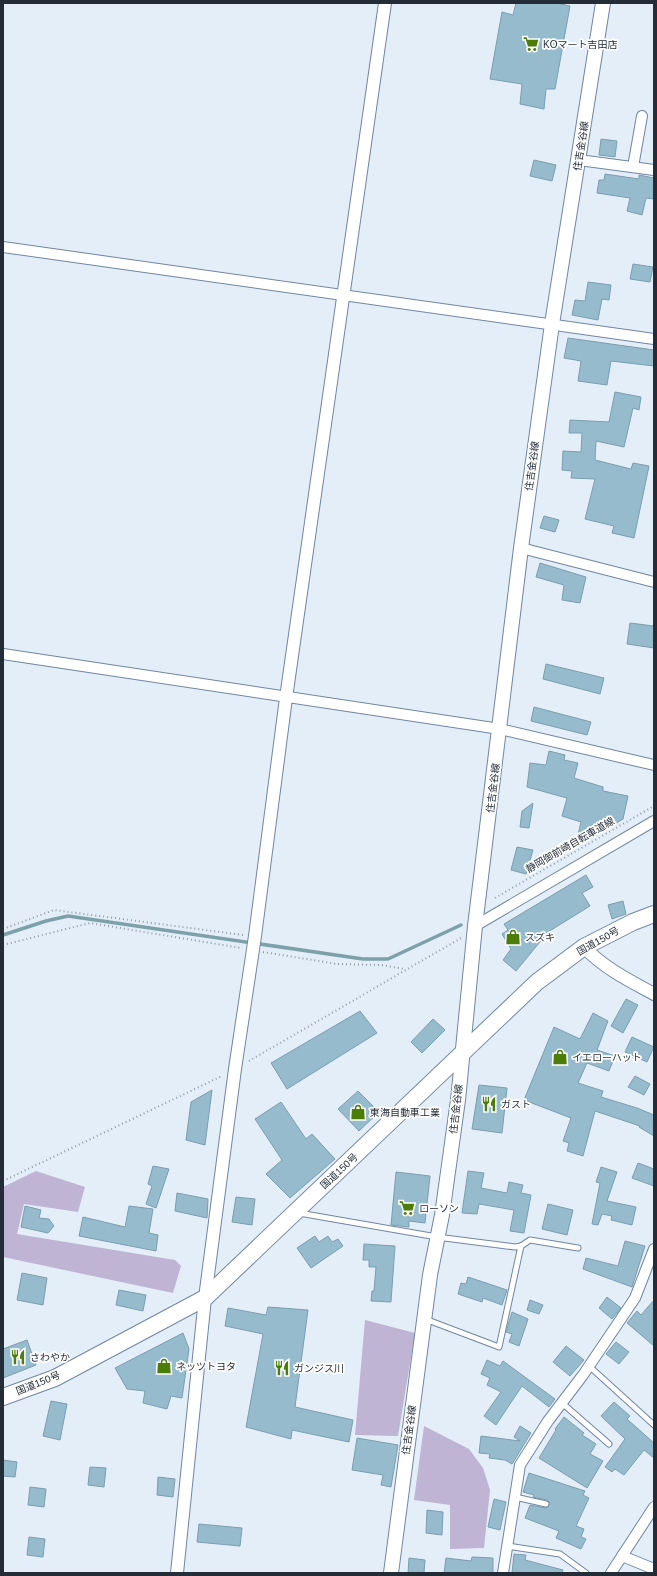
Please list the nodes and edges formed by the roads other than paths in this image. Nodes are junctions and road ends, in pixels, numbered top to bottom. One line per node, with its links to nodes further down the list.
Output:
1 (385, 3): 8 (street)
2 (604, 3): 4 (main road, 住吉金谷線)
3 (642, 116): 5 (street)
4 (578, 160): 5 (street); 9 (main road, 住吉金谷線)
5 (633, 167): 6 (street)
6 (654, 170)
7 (3, 247): 8 (street)
8 (344, 295): 9 (street); 14 (street)
9 (552, 324): 10 (street); 11 (main road, 住吉金谷線)
10 (654, 339)
11 (521, 548): 12 (street); 15 (main road, 住吉金谷線)
12 (654, 582)
13 (3, 654): 14 (street)
14 (286, 698): 15 (street); 28 (street)
15 (500, 729): 16 (street); 19 (main road, 住吉金谷線)
16 (654, 764)
17 (654, 822): 19 (street)
18 (654, 914): 20 (highway, 国道150号)
19 (475, 926): 22 (main road, 住吉金谷線)
20 (584, 947): 21 (street); 22 (highway, 国道150号)
21 (654, 994)
22 (462, 1056): 23 (highway, 国道150号); 24 (main road, 住吉金谷線)
23 (296, 1212): 24 (lane); 28 (highway, 国道150号)
24 (437, 1237): 25 (lane); 29 (main road, 住吉金谷線)
25 (521, 1246): 26 (lane); 29 (lane)
26 (578, 1248)
27 (654, 1249): 30 (street)
28 (205, 1298): 31 (highway, 国道150号); 41 (street)
29 (424, 1319): 42 (main road, 住吉金谷線)
30 (589, 1366): 32 (street); 33 (lane)
31 (3, 1397)
32 (562, 1403): 34 (lane); 35 (street)
33 (654, 1425)
34 (609, 1444)
35 (515, 1497): 36 (lane); 38 (street)
36 (546, 1504)
37 (654, 1507): 39 (street)
38 (507, 1546): 43 (street); 44 (lane)
39 (622, 1556): 40 (street); 45 (street)
40 (654, 1569)
41 (176, 1573)
42 (391, 1573)
43 (503, 1573)
44 (586, 1573)
45 (611, 1573)

